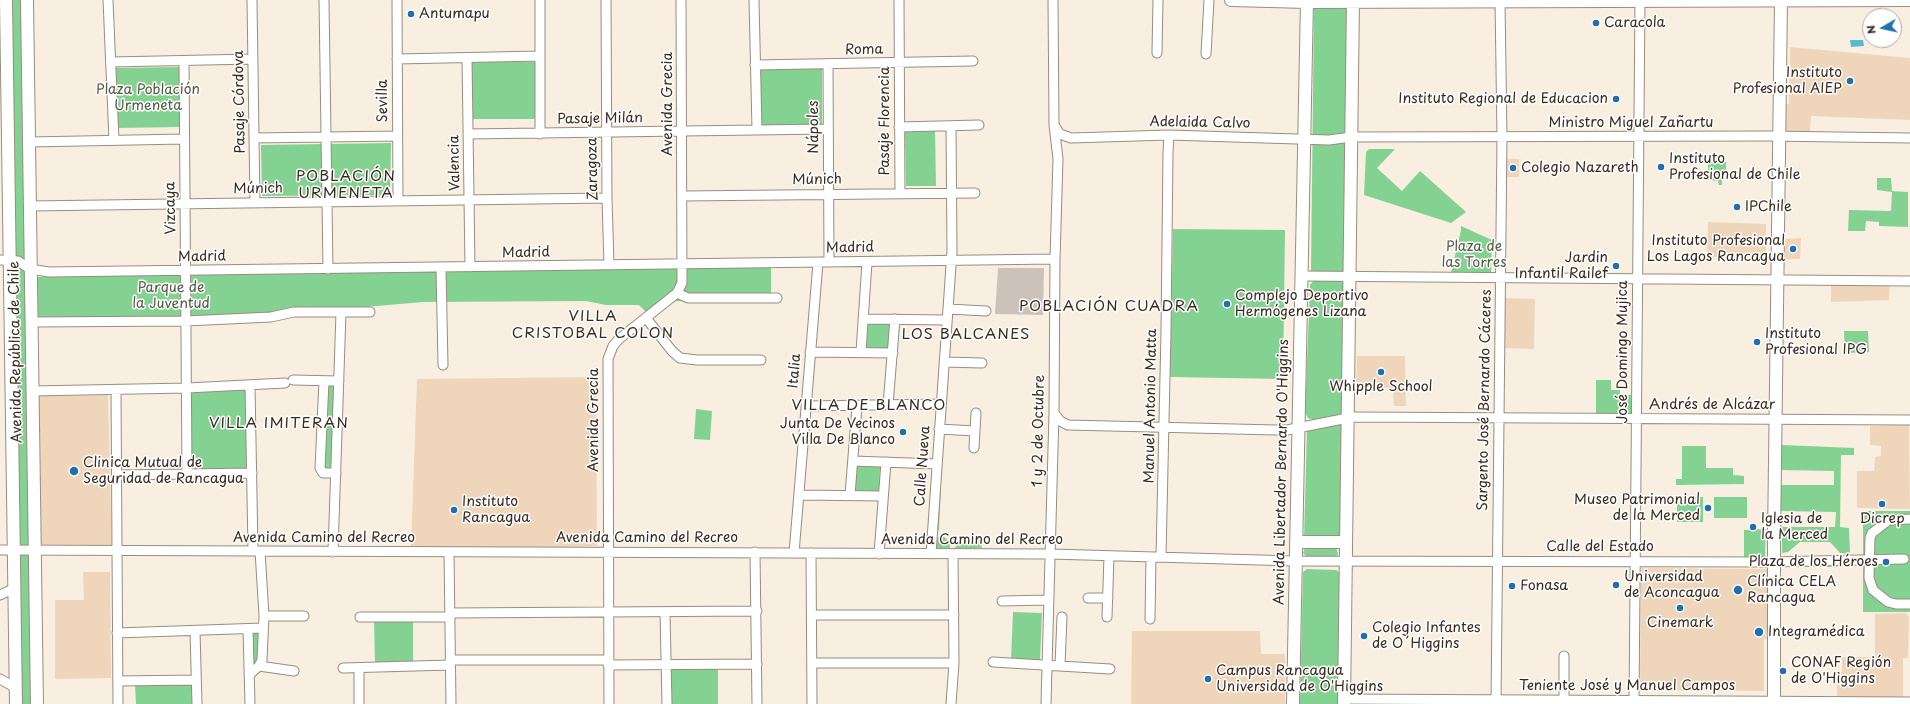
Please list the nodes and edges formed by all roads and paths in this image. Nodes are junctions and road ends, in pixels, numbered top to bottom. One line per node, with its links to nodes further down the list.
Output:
1 (6, 0): 22 (main road, Avenida República de Chile)
2 (27, 0): 37 (main road, Avenida República de Chile)
3 (108, 0): 30 (street)
4 (252, 0): 27 (street, Pasaje Córdova)
5 (324, 0): 51 (street)
6 (397, 0): 28 (street, Sevilla)
7 (540, 0): 25 (street)
8 (606, 0): 45 (street, Zaragoza)
9 (681, 0): 44 (street, Avenida Grecia)
10 (754, 0): 34 (street)
11 (899, 0): 32 (street, Pasaje Florencia)
12 (1053, 0): 40 (street, 1 y 2 de Octubre)
13 (1158, 0): 23 (street)
14 (1209, 0): 24 (street)
15 (1231, 0): 19 (main road)
16 (1500, 0): 20 (main road); 21 (main road); 52 (street, Sargento José Bernardo Cáceres)
17 (1781, 0): 18 (main road); 21 (main road); 50 (main road)
18 (1910, 0)
19 (1307, 1): 20 (main road); 56 (main road, Avenida Libertador Bernardo O'Higgins)
20 (1353, 1): 57 (main road)
21 (1640, 1): 53 (street, José Domingo Mujica)
22 (4, 43): 35 (main road, Avenida República de Chile)
23 (1157, 53)
24 (1206, 54)
25 (540, 56): 26 (street); 47 (street)
26 (468, 58): 28 (street); 46 (street, Valencia)
27 (253, 59): 29 (street); 54 (street, Pasaje Córdova)
28 (397, 59): 49 (street, Sevilla)
29 (184, 61): 30 (street); 59 (street, Vizcaya)
30 (111, 62): 60 (street)
31 (973, 62): 32 (street, Roma)
32 (899, 63): 33 (street, Roma); 41 (street, Pasaje Florencia)
33 (828, 64): 34 (street, Roma); 42 (street, Nápoles)
34 (755, 65): 43 (street)
35 (4, 91): 36 (main road, Avenida República de Chile)
36 (8, 114): 37 (main road); 76 (main road, Avenida República de Chile)
37 (28, 114): 61 (main road, Avenida República de Chile)
38 (979, 125): 39 (street)
39 (951, 126): 41 (street); 63 (street, Calle Nueva)
40 (1054, 126): 55 (street); 62 (street, 1 y 2 de Octubre)
41 (899, 127): 64 (street, Pasaje Florencia)
42 (828, 129): 43 (street, Pasaje Milán); 66 (street, Nápoles)
43 (757, 130): 44 (street, Pasaje Milán)
44 (682, 131): 45 (street, Pasaje Milán); 67 (street, Avenida Grecia)
45 (606, 133): 47 (street, Pasaje Milán); 68 (street, Zaragoza)
46 (468, 134): 47 (street, Pasaje Milán); 70 (street, Valencia)
47 (540, 134)
48 (1170, 135): 55 (street, Adelaida Calvo); 56 (street, Adelaida Calvo); 136 (street, Manuel Antonio Matta)
49 (397, 136): 51 (street); 69 (street, Sevilla)
50 (1779, 136): 53 (street, Ministro Miguel Zañartu); 58 (street, Ministro Miguel Zañartu); 92 (main road)
51 (326, 137): 54 (street); 71 (street)
52 (1502, 137): 53 (street, Ministro Miguel Zañartu); 57 (street, Ministro Miguel Zañartu); 90 (street, Sargento José Bernardo Cáceres)
53 (1638, 137): 91 (street, José Domingo Mujica)
54 (254, 138): 72 (street, Pasaje Córdova)
55 (1071, 138): 62 (street, 1 y 2 de Octubre)
56 (1303, 138): 57 (street, Adelaida Calvo); 88 (main road, Avenida Libertador Bernardo O'Higgins)
57 (1351, 138): 89 (main road)
58 (1910, 138)
59 (184, 139): 60 (street); 73 (street, Vizcaya)
60 (114, 140): 61 (street)
61 (28, 142): 74 (main road, Avenida República de Chile)
62 (1058, 159): 75 (street, 1 y 2 de Octubre)
63 (952, 192): 64 (street, Múnich); 65 (street, Múnich); 77 (street, Calle Nueva)
64 (900, 193): 66 (street, Múnich)
65 (975, 193)
66 (828, 194): 67 (street, Múnich); 78 (street, Nápoles)
67 (682, 196): 81 (street, Avenida Grecia)
68 (607, 198): 70 (street, Múnich); 82 (street, Zaragoza)
69 (398, 201): 70 (street, Múnich); 71 (street, Múnich)
70 (469, 201): 83 (street, Valencia)
71 (327, 202): 72 (street, Múnich); 86 (street)
72 (255, 203): 73 (street, Múnich)
73 (185, 204): 74 (street, Múnich); 87 (street, Vizcaya)
74 (29, 206): 85 (main road, Avenida República de Chile)
75 (1055, 259): 77 (street, Madrid); 126 (street, 1 y 2 de Octubre)
76 (5, 260): 85 (street, Madrid); 109 (main road, Avenida República de Chile)
77 (950, 260): 79 (street, Madrid); 96 (street, Calle Nueva)
78 (829, 262): 79 (street, Madrid); 80 (street, Madrid)
79 (867, 262): 101 (street)
80 (818, 263): 81 (street, Madrid); 106 (street, Italia)
81 (683, 264): 82 (street, Madrid); 94 (street, Avenida Grecia)
82 (609, 265): 83 (street, Madrid)
83 (470, 267): 84 (street, Madrid)
84 (441, 268): 86 (street, Madrid); 114 (street)
85 (30, 269): 87 (street, Madrid); 105 (main road, Avenida República de Chile)
86 (328, 269): 87 (street, Madrid)
87 (186, 271): 104 (street, Vizcaya)
88 (1301, 276): 89 (street); 135 (main road, Avenida Libertador Bernardo O'Higgins)
89 (1349, 277): 90 (street); 127 (main road)
90 (1500, 278): 91 (street); 128 (street, Sargento José Bernardo Cáceres)
91 (1637, 279): 92 (street); 129 (street, José Domingo Mujica)
92 (1778, 280): 93 (street); 130 (main road)
93 (1910, 281)
94 (677, 293): 95 (street); 100 (street, Avenida Grecia)
95 (777, 298)
96 (948, 308): 97 (street); 103 (street, Calle Nueva)
97 (986, 310)
98 (341, 312): 99 (street); 104 (street); 116 (street)
99 (370, 312)
100 (646, 318): 111 (street); 164 (street, Avenida Grecia)
101 (863, 319): 102 (street); 107 (street)
102 (895, 319): 103 (street); 108 (street)
103 (947, 320): 112 (street, Calle Nueva)
104 (186, 321): 105 (street); 118 (street, Vizcaya)
105 (31, 322): 110 (main road, Avenida República de Chile)
106 (810, 352): 107 (street); 123 (street, Italia)
107 (861, 352): 108 (street)
108 (893, 353): 122 (street)
109 (12, 354): 110 (main road); 140 (main road, Avenida República de Chile)
110 (31, 354): 120 (main road, Avenida República de Chile)
111 (761, 360)
112 (944, 362): 113 (street); 121 (street, Calle Nueva)
113 (982, 363)
114 (443, 365)
115 (324, 381): 116 (street); 117 (street); 132 (street)
116 (339, 381): 133 (street)
117 (250, 385): 118 (street); 146 (street)
118 (187, 388): 119 (street); 147 (street, Vizcaya)
119 (116, 390): 120 (street); 149 (street)
120 (32, 391): 138 (main road, Avenida República de Chile)
121 (941, 404): 122 (street); 137 (street, Calle Nueva)
122 (888, 405): 124 (street)
123 (806, 406): 124 (street); 150 (street, Italia)
124 (857, 406): 143 (street)
125 (976, 413): 139 (street)
126 (1054, 413): 134 (street); 141 (street, 1 y 2 de Octubre)
127 (1348, 418): 128 (street, Andrés de Alcázar); 135 (street, Andrés de Alcázar); 155 (main road)
128 (1499, 418): 129 (street, Andrés de Alcázar); 178 (street, Sargento José Bernardo Cáceres)
129 (1636, 418): 130 (street, Andrés de Alcázar); 179 (street, José Domingo Mujica)
130 (1776, 418): 131 (street, Andrés de Alcázar); 180 (main road)
131 (1910, 420)
132 (323, 424): 133 (street); 148 (street)
133 (337, 425): 148 (street)
134 (1068, 425): 136 (street, Andrés de Alcázar); 141 (street)
135 (1298, 427): 136 (street, Andrés de Alcázar); 154 (main road, Avenida Libertador Bernardo O'Higgins)
136 (1165, 428): 173 (street, Manuel Antonio Matta)
137 (940, 429): 139 (street); 145 (street, Calle Nueva)
138 (32, 431): 140 (main road); 158 (main road, Avenida República de Chile)
139 (975, 431): 142 (street)
140 (13, 433): 157 (main road, Avenida República de Chile)
141 (1053, 436): 170 (street, 1 y 2 de Octubre)
142 (974, 448)
143 (853, 461): 144 (street); 151 (street)
144 (886, 462): 145 (street); 152 (street)
145 (937, 464): 168 (street, Calle Nueva)
146 (252, 473): 147 (street); 160 (street)
147 (187, 474): 149 (street)
148 (336, 474): 161 (street)
149 (117, 475): 159 (street)
150 (799, 495): 151 (street); 165 (street, Italia)
151 (850, 495): 152 (street)
152 (883, 496): 167 (street)
153 (1910, 519): 175 (street)
154 (1296, 542): 155 (main road); 176 (main road, Avenida Libertador Bernardo O'Higgins)
155 (1346, 542): 177 (main road)
156 (0, 550): 157 (street, Avenida Camino del Recreo)
157 (15, 550): 158 (street, Avenida Camino del Recreo); 181 (main road, Avenida República de Chile)
158 (34, 550): 159 (street, Avenida Camino del Recreo); 231 (main road, Avenida República de Chile)
159 (117, 551): 160 (street, Avenida Camino del Recreo); 203 (street)
160 (257, 551): 161 (street, Avenida Camino del Recreo); 194 (street)
161 (333, 552): 162 (street, Avenida Camino del Recreo)
162 (449, 552): 164 (street, Avenida Camino del Recreo); 191 (street)
163 (755, 552): 164 (street, Avenida Camino del Recreo); 165 (street, Avenida Camino del Recreo); 188 (street)
164 (608, 553): 189 (street, Avenida Grecia)
165 (794, 553): 166 (street, Avenida Camino del Recreo)
166 (811, 553): 167 (street, Avenida Camino del Recreo); 192 (street)
167 (879, 554): 168 (street, Avenida Camino del Recreo)
168 (931, 554): 169 (street, Avenida Camino del Recreo)
169 (954, 554): 170 (street, Avenida Camino del Recreo); 193 (street)
170 (1050, 554): 171 (street, Avenida Camino del Recreo); 185 (street, 1 y 2 de Octubre)
171 (1109, 556): 172 (street, Avenida Camino del Recreo); 184 (street)
172 (1151, 557): 173 (street, Avenida Camino del Recreo); 199 (street)
173 (1161, 557): 176 (street, Avenida Camino del Recreo)
174 (1904, 559): 175 (street, Calle del Estado)
175 (1869, 560): 180 (street, Calle del Estado); 187 (street)
176 (1295, 561): 177 (street, Calle del Estado); 243 (main road, Avenida Libertador Bernardo O'Higgins)
177 (1345, 561): 178 (street, Calle del Estado); 224 (main road)
178 (1497, 561): 179 (street, Calle del Estado); 226 (street, Sargento José Bernardo Cáceres)
179 (1635, 562): 180 (street, Calle del Estado); 227 (street, José Domingo Mujica)
180 (1774, 562): 229 (main road)
181 (15, 588): 182 (street); 223 (main road, Avenida República de Chile)
182 (0, 595)
183 (1088, 598): 184 (street)
184 (1108, 598): 198 (street)
185 (1049, 600): 186 (street); 211 (street, 1 y 2 de Octubre)
186 (1002, 601)
187 (1910, 604)
188 (757, 611): 190 (street); 209 (street)
189 (608, 612): 190 (street); 191 (street); 205 (street, Avenida Grecia)
190 (666, 612): 212 (street)
191 (450, 615): 196 (street); 207 (street)
192 (812, 615): 193 (street); 210 (street)
193 (954, 615): 208 (street)
194 (264, 616): 195 (street); 200 (street)
195 (304, 616)
196 (360, 617)
197 (1062, 617): 214 (street)
198 (1107, 617)
199 (1150, 619)
200 (264, 628): 201 (street); 213 (street)
201 (248, 629): 202 (street); 219 (street)
202 (195, 631): 203 (street); 221 (street)
203 (117, 633): 222 (street)
204 (1564, 656): 225 (street)
205 (608, 662): 207 (street); 212 (street); 237 (street, Avenida Grecia)
206 (993, 662): 211 (street)
207 (450, 663): 216 (street); 236 (street)
208 (954, 663): 210 (street); 241 (street)
209 (757, 664): 212 (street); 239 (street)
210 (812, 664): 240 (street)
211 (1047, 664): 214 (street); 242 (street, 1 y 2 de Octubre)
212 (666, 665): 238 (street)
213 (259, 666): 218 (street); 219 (street)
214 (1060, 666): 217 (street)
215 (343, 668): 216 (street)
216 (359, 668): 235 (street)
217 (1110, 668)
218 (294, 671)
219 (249, 675): 234 (street)
220 (0, 680): 223 (street)
221 (196, 680): 222 (street); 233 (street)
222 (118, 681): 232 (street)
223 (16, 688): 230 (main road, Avenida República de Chile)
224 (1344, 701): 226 (street, Teniente José y Manuel Campos)
225 (1569, 701): 226 (street, Teniente José y Manuel Campos); 227 (street, Teniente José y Manuel Campos)
226 (1496, 702)
227 (1634, 702): 229 (street, Teniente José y Manuel Campos)
228 (1910, 702): 229 (street, Teniente José y Manuel Campos)
229 (1774, 703)
230 (16, 704)
231 (37, 704)
232 (118, 704)
233 (197, 704)
234 (250, 704)
235 (359, 704)
236 (451, 704)
237 (609, 704)
238 (667, 704)
239 (757, 704)
240 (812, 704)
241 (951, 704)
242 (1046, 704)
243 (1293, 704)

